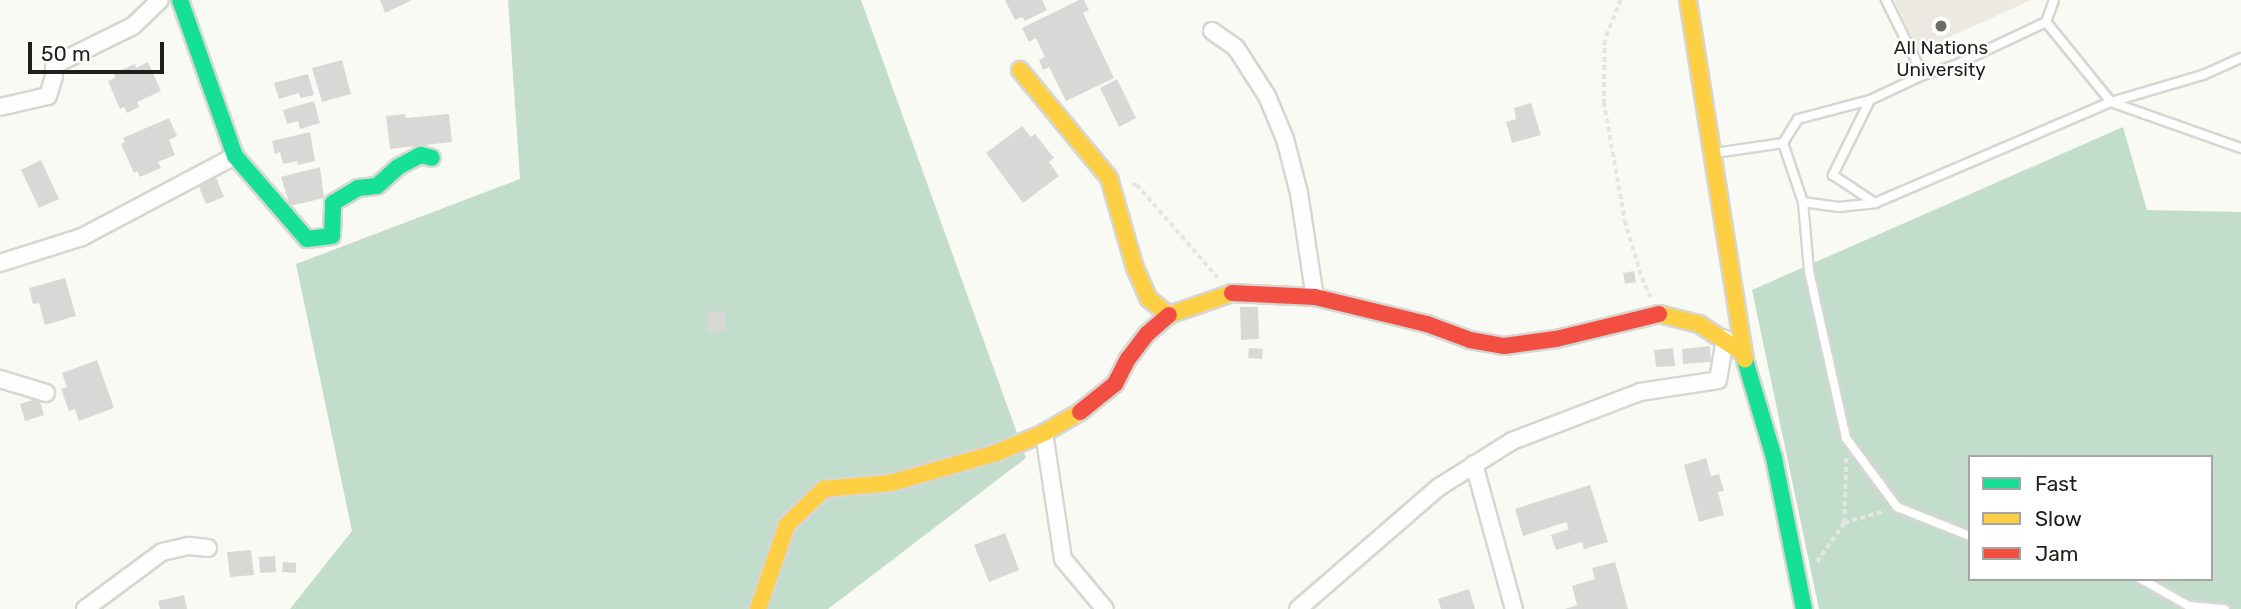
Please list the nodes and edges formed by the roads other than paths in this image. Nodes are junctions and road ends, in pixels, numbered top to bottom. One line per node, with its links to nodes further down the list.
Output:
1 (160, 0): 13 (street)
2 (180, 0): 17 (street)
3 (1688, 0): 16 (street)
4 (1886, 0): 10 (lane)
5 (2054, 0): 6 (lane)
6 (2046, 22): 10 (lane); 12 (lane)
7 (1213, 31): 22 (street)
8 (2241, 58): 12 (lane)
9 (1020, 70): 23 (street)
10 (1923, 75): 11 (lane)
11 (1870, 100): 14 (lane); 20 (lane)
12 (2111, 102): 15 (lane); 20 (lane)
13 (0, 107)
14 (1783, 143): 16 (lane); 19 (lane)
15 (2241, 148)
16 (1712, 154): 25 (street)
17 (235, 156): 18 (street); 21 (street)
18 (432, 158)
19 (1803, 202): 20 (lane); 30 (lane)
20 (1875, 203)
21 (0, 263)
22 (1315, 297): 23 (street); 24 (street)
23 (1169, 315): 28 (street)
24 (1725, 339): 25 (street); 29 (street)
25 (1743, 354): 38 (street)
26 (0, 379): 27 (street)
27 (46, 393)
28 (1044, 433): 34 (street); 35 (street)
29 (1474, 464): 36 (street); 37 (street)
30 (1968, 535)
31 (208, 548): 33 (street)
32 (2145, 581): 39 (lane)
33 (85, 609)
34 (758, 609)
35 (1105, 609)
36 (1297, 609)
37 (1514, 609)
38 (1804, 609)
39 (2225, 609)

